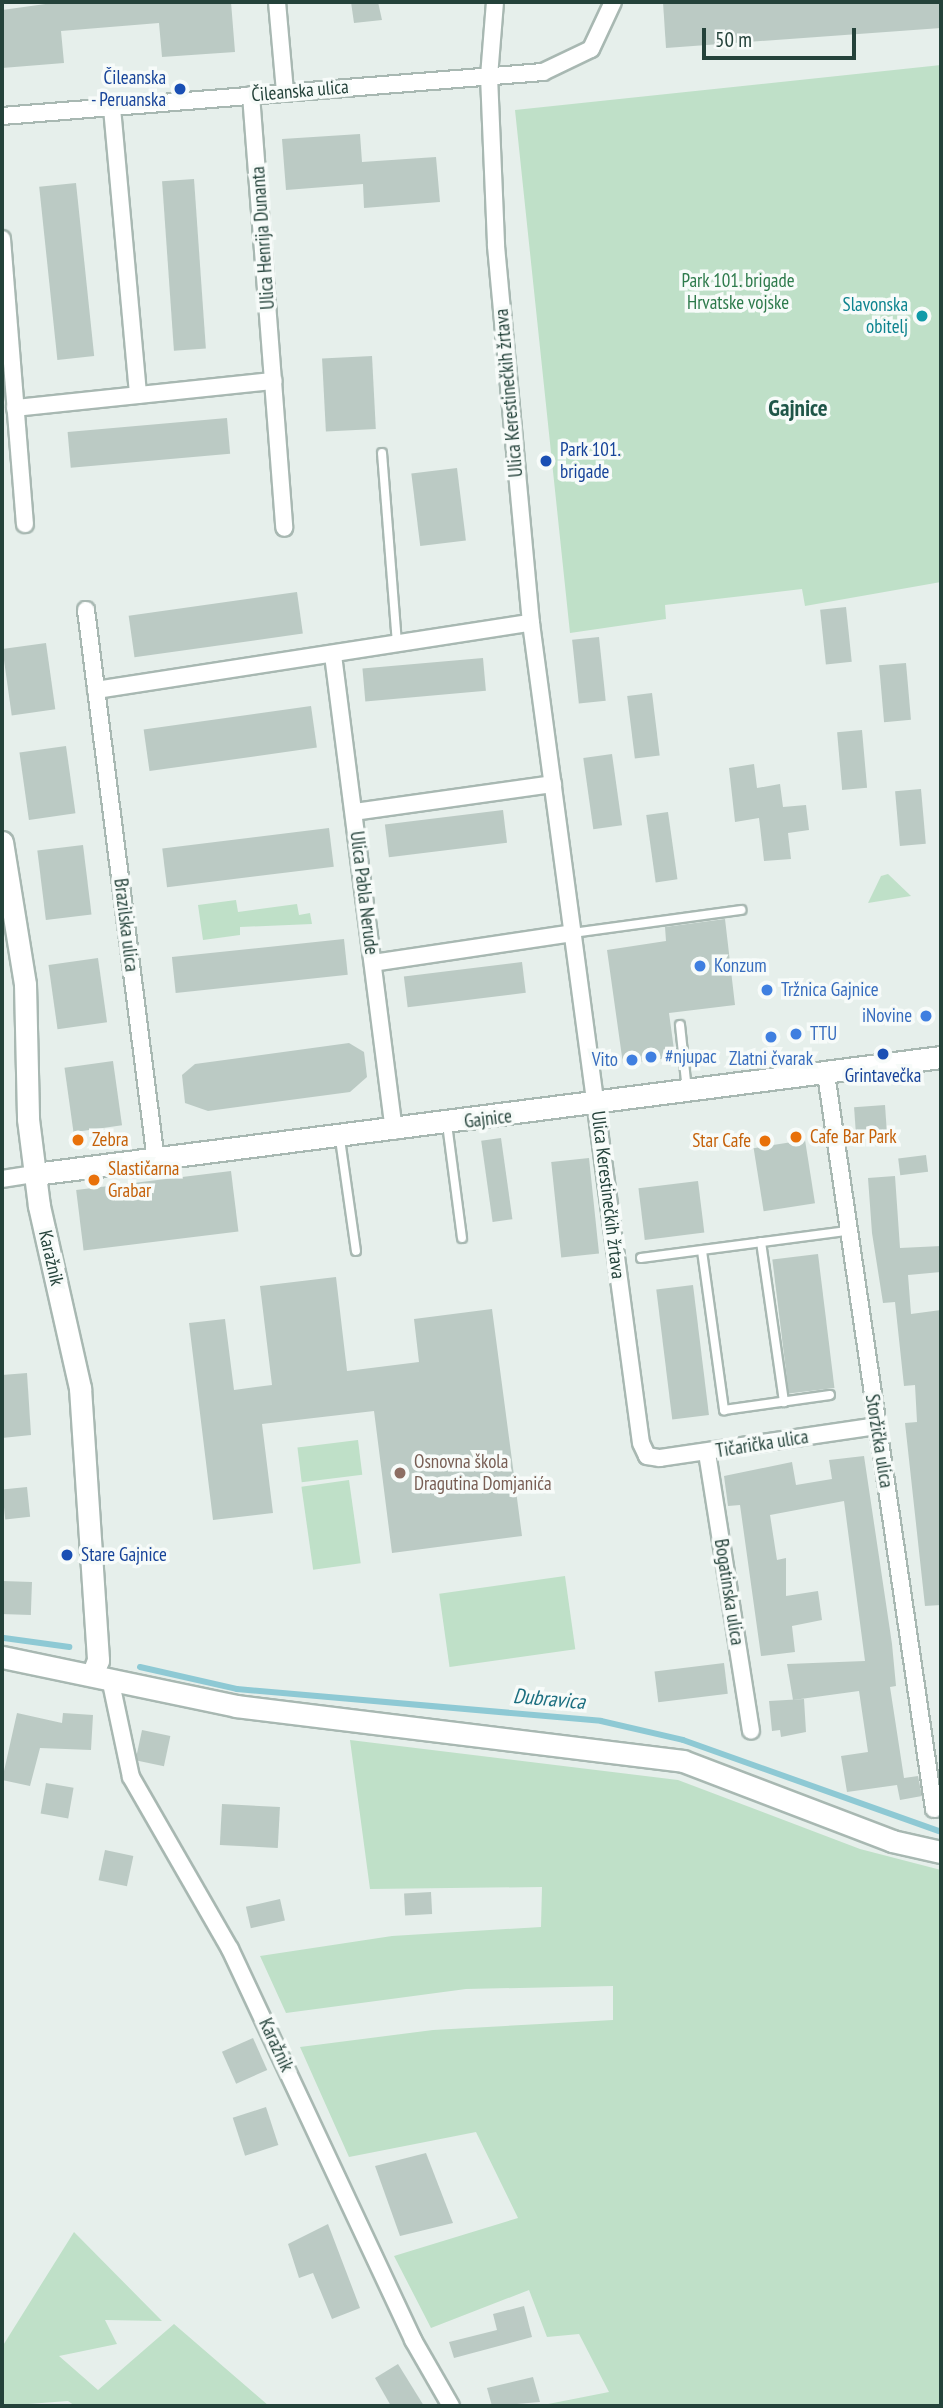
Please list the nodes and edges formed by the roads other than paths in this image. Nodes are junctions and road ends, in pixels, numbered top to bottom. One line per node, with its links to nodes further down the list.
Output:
1 (277, 2): 5 (street)
2 (495, 2): 4 (street, Ulica Kerestinečkih žrtava)
3 (612, 2): 4 (street, Čileanska ulica)
4 (489, 76): 5 (street, Čileanska ulica); 17 (street, Ulica Kerestinečkih žrtava)
5 (285, 91): 6 (street, Čileanska ulica)
6 (251, 95): 7 (street, Čileanska ulica); 10 (street, Ulica Henrija Dunanta)
7 (112, 108): 8 (street, Čileanska ulica); 11 (street)
8 (2, 116)
9 (2, 239): 12 (street)
10 (274, 381): 11 (street); 15 (street, Ulica Henrija Dunanta)
11 (138, 395): 12 (street)
12 (15, 408): 14 (street)
13 (382, 453): 18 (lane)
14 (25, 524)
15 (284, 528)
16 (86, 610): 20 (street, Brazilska ulica)
17 (531, 623): 18 (street); 21 (street, Ulica Kerestinečkih žrtava)
18 (397, 644): 19 (street)
19 (334, 655): 20 (street); 22 (street, Ulica Pabla Nerude)
20 (96, 690): 35 (street, Brazilska ulica)
21 (552, 784): 22 (street); 25 (street, Ulica Kerestinečkih žrtava)
22 (354, 812): 26 (street, Ulica Pabla Nerude)
23 (2, 842): 36 (street, Karažnik)
24 (741, 910): 25 (lane)
25 (573, 933): 26 (street); 31 (street, Ulica Kerestinečkih žrtava)
26 (373, 963): 33 (street, Ulica Pabla Nerude)
27 (680, 1025): 30 (lane)
28 (941, 1057): 29 (street, Gajnice)
29 (826, 1074): 30 (street, Gajnice); 38 (street, Storžička ulica)
30 (687, 1093): 31 (street, Gajnice)
31 (596, 1105): 32 (street, Gajnice); 48 (street, Ulica Kerestinečkih žrtava)
32 (447, 1124): 33 (street, Gajnice); 39 (lane)
33 (394, 1131): 34 (street, Gajnice)
34 (340, 1139): 35 (street, Gajnice); 41 (lane)
35 (156, 1161): 36 (street, Gajnice)
36 (35, 1174): 37 (street); 50 (street, Karažnik)
37 (2, 1179)
38 (847, 1231): 40 (lane); 46 (street, Storžička ulica)
39 (462, 1238)
40 (761, 1242): 42 (lane); 45 (lane)
41 (356, 1251)
42 (702, 1251): 43 (lane); 45 (lane)
43 (641, 1258)
44 (830, 1395): 45 (lane)
45 (784, 1402)
46 (877, 1426): 47 (street, Tičarička ulica); 52 (street, Storžička ulica)
47 (707, 1453): 48 (street, Tičarička ulica); 51 (street, Bogatinska ulica)
48 (647, 1457)
49 (2, 1657): 50 (street)
50 (102, 1678): 53 (street); 54 (street, Karažnik)
51 (751, 1731)
52 (934, 1809)
53 (941, 1852)
54 (451, 2406)

